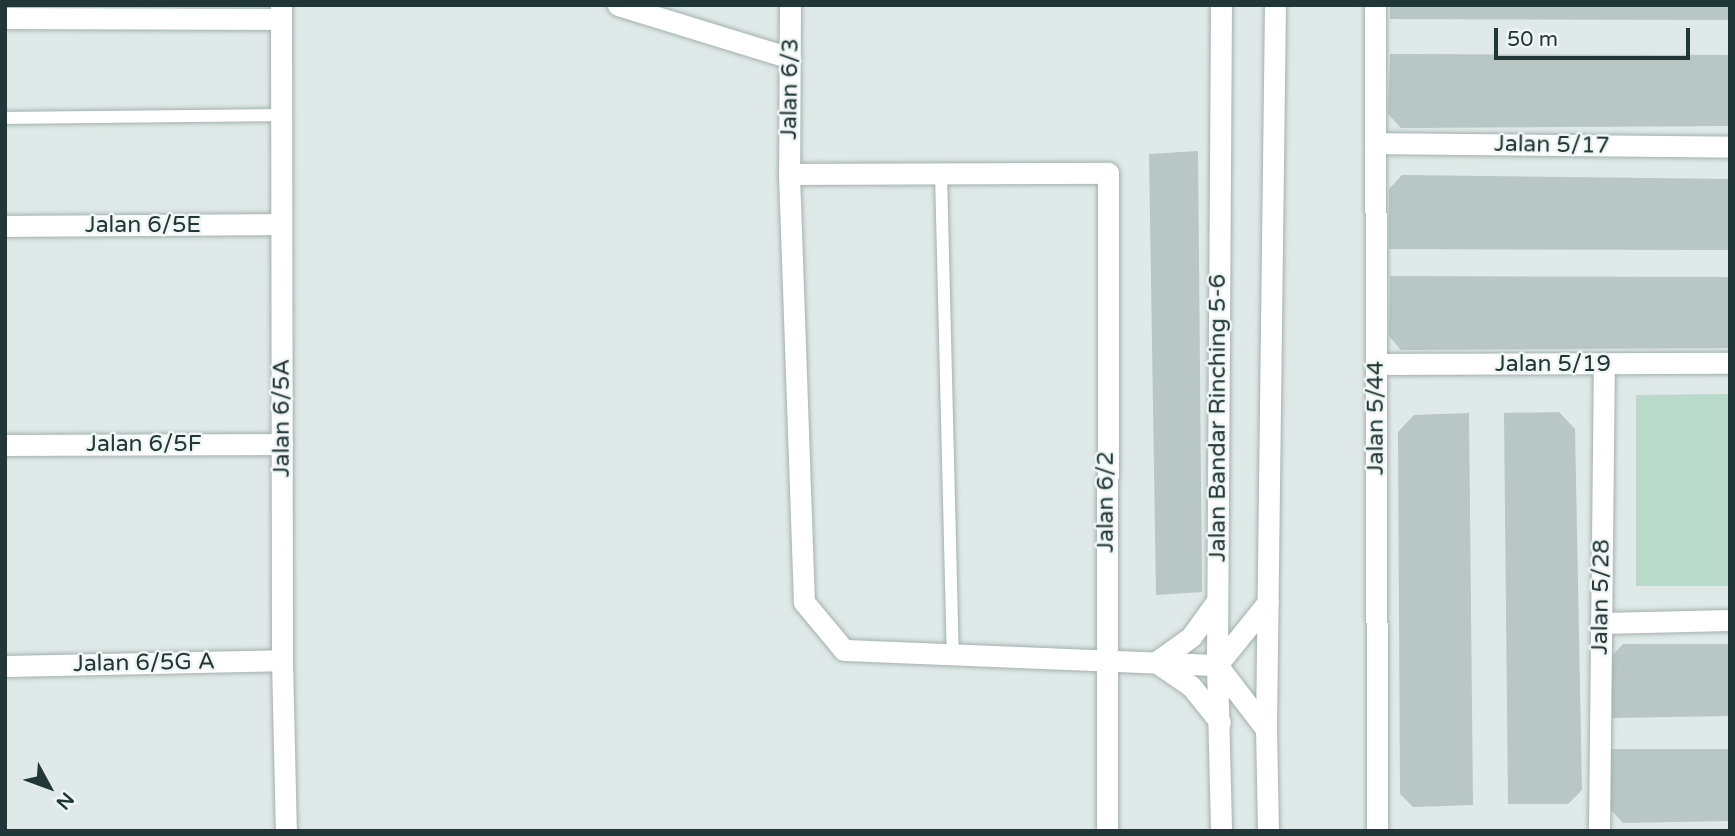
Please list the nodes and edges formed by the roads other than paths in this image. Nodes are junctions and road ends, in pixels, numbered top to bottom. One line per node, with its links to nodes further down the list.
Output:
1 (618, 5): 8 (street)
2 (790, 5): 8 (street, Jalan 6/3)
3 (1221, 5): 22 (street, Jalan Bandar Rinching 5-6)
4 (1275, 5): 23 (street)
5 (1375, 5): 11 (street, Jalan 5/44)
6 (281, 12): 7 (street); 9 (street, Jalan 6/5A)
7 (5, 18)
8 (790, 58): 14 (street, Jalan 6/3)
9 (281, 115): 10 (lane); 15 (street, Jalan 6/5A)
10 (5, 118)
11 (1375, 143): 12 (street, Jalan 5/17); 19 (street, Jalan 5/44)
12 (1730, 147)
13 (941, 173): 14 (street); 26 (lane); 28 (street, Jalan 6/2)
14 (789, 174): 26 (street, Jalan 6/3)
15 (281, 224): 16 (street, Jalan 6/5E); 20 (street, Jalan 6/5A)
16 (5, 226)
17 (1604, 363): 18 (street, Jalan 5/19); 19 (street, Jalan 5/19); 25 (street, Jalan 5/28)
18 (1730, 363)
19 (1376, 364): 38 (street, Jalan 5/44)
20 (282, 444): 21 (street, Jalan 6/5F); 27 (street, Jalan 6/5A)
21 (5, 445)
22 (1217, 601): 29 (street); 30 (street, Jalan Bandar Rinching 5-6)
23 (1268, 602): 30 (street); 33 (street)
24 (1730, 620): 25 (street)
25 (1601, 623): 39 (street, Jalan 5/28)
26 (953, 654): 28 (street, Jalan 6/3)
27 (282, 660): 31 (street, Jalan 6/5G A); 34 (street, Jalan 6/5A)
28 (1106, 660): 29 (street, Jalan 6/3); 35 (street, Jalan 6/2)
29 (1156, 662): 30 (street, Jalan 6/3); 32 (street)
30 (1217, 665): 32 (street, Jalan Bandar Rinching 5-6); 33 (street)
31 (5, 666)
32 (1220, 722): 36 (street, Jalan Bandar Rinching 5-6)
33 (1266, 729): 37 (street)
34 (286, 831)
35 (1107, 831)
36 (1221, 831)
37 (1268, 831)
38 (1377, 831)
39 (1599, 831)

